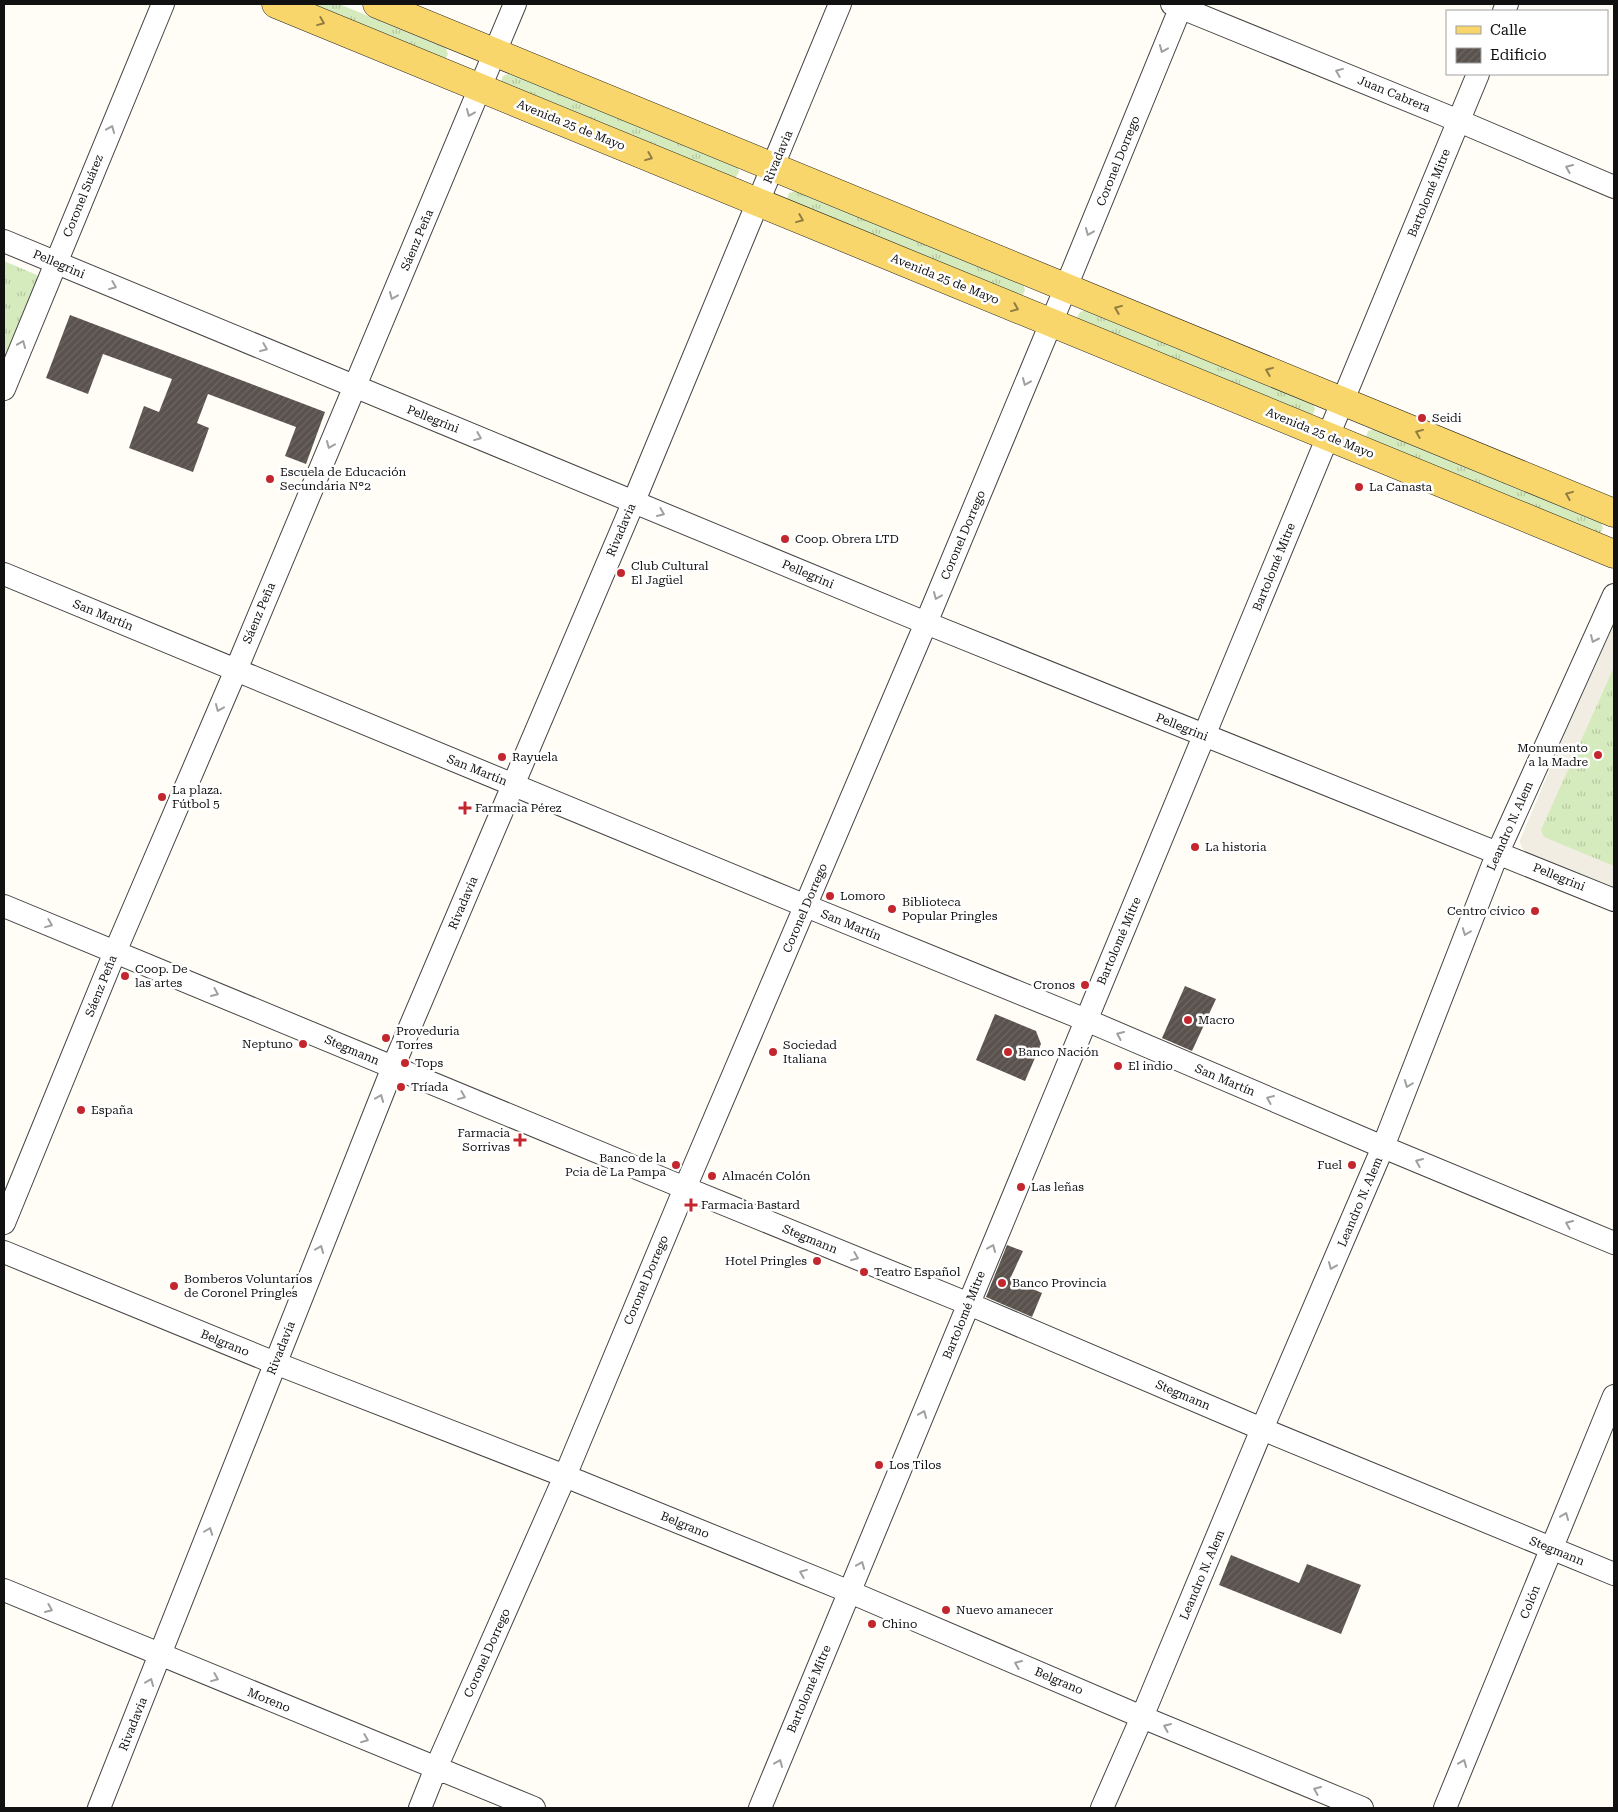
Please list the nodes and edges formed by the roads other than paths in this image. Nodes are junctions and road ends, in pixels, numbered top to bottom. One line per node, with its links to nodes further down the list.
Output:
1 (163, 4): 15 (street, Coronel Suárez, one-way to 1)
2 (276, 4): 9 (main road, Avenida 25 de Mayo, one-way to 9)
3 (377, 4): 7 (main road)
4 (515, 4): 7 (street, Sáenz Peña)
5 (840, 4): 11 (street, Rivadavia)
6 (1178, 5): 10 (street, Juan Cabrera, one-way to 6); 16 (street, Coronel Dorrego, one-way to 16)
7 (496, 52): 9 (street, Sáenz Peña); 11 (main road)
8 (1478, 75): 10 (street, Bartolomé Mitre)
9 (480, 88): 13 (main road, Avenida 25 de Mayo, one-way to 13); 18 (street, Sáenz Peña, one-way to 18)
10 (1459, 121): 12 (street, Juan Cabrera, one-way to 10); 20 (street, Bartolomé Mitre)
11 (774, 167): 13 (street, Rivadavia); 16 (main road)
12 (1614, 187)
13 (759, 202): 17 (main road, Avenida 25 de Mayo, one-way to 17); 22 (street, Rivadavia)
14 (4, 241): 15 (street, Pellegrini)
15 (56, 262): 18 (street, Pellegrini, one-way to 18); 19 (street, Coronel Suárez, one-way to 15)
16 (1066, 287): 17 (street, Coronel Dorrego); 20 (main road, one-way to 16)
17 (1051, 323): 21 (main road, Avenida 25 de Mayo); 27 (street, Coronel Dorrego, one-way to 27)
18 (355, 386): 22 (street, Pellegrini, one-way to 22); 28 (street, Sáenz Peña, one-way to 28)
19 (4, 389)
20 (1343, 402): 21 (street, Bartolomé Mitre); 23 (main road, one-way to 20)
21 (1328, 437): 24 (main road, Avenida 25 de Mayo); 29 (street, Bartolomé Mitre)
22 (634, 501): 27 (street, Pellegrini, one-way to 27); 30 (street, Rivadavia)
23 (1614, 513)
24 (1614, 554)
25 (4, 574): 28 (street, San Martín)
26 (1614, 594): 31 (street, Leandro N. Alem, one-way to 31)
27 (926, 623): 29 (street, Pellegrini); 34 (street, Coronel Dorrego)
28 (236, 670): 30 (street, San Martín); 35 (street, Sáenz Peña, one-way to 35)
29 (1204, 736): 31 (street, Pellegrini); 36 (street, Bartolomé Mitre)
30 (514, 785): 34 (street, San Martín); 37 (street, Rivadavia)
31 (1498, 852): 32 (street, Pellegrini); 38 (street, Leandro N. Alem, one-way to 38)
32 (1614, 900)
33 (4, 906): 35 (street, Stegmann, one-way to 35)
34 (806, 906): 36 (street, San Martín); 39 (street, Coronel Dorrego)
35 (115, 952): 37 (street, Stegmann, one-way to 37); 40 (street, Sáenz Peña)
36 (1086, 1020): 38 (street, San Martín, one-way to 36); 43 (street, Bartolomé Mitre, one-way to 36)
37 (393, 1067): 39 (street, Stegmann, one-way to 39); 44 (street, Rivadavia, one-way to 37)
38 (1383, 1147): 41 (street, San Martín, one-way to 38); 46 (street, Leandro N. Alem, one-way to 46)
39 (685, 1188): 43 (street, Stegmann, one-way to 43); 47 (street, Coronel Dorrego)
40 (4, 1223)
41 (1614, 1243)
42 (4, 1252): 44 (street, Belgrano)
43 (969, 1304): 46 (street, Stegmann); 51 (street, Bartolomé Mitre, one-way to 43)
44 (275, 1363): 47 (street, Belgrano); 52 (street, Rivadavia, one-way to 44)
45 (1614, 1396): 48 (street, Colón, one-way to 45)
46 (1262, 1429): 48 (street, Stegmann); 53 (street, Leandro N. Alem)
47 (565, 1476): 51 (street, Belgrano, one-way to 47); 54 (street, Coronel Dorrego)
48 (1552, 1549): 49 (street, Stegmann); 61 (street, Colón, one-way to 48)
49 (1614, 1574)
50 (4, 1590): 52 (street, Moreno, one-way to 52)
51 (850, 1592): 53 (street, Belgrano, one-way to 51); 58 (street, Bartolomé Mitre, one-way to 51)
52 (161, 1655): 54 (street, Moreno, one-way to 54); 55 (street, Rivadavia, one-way to 52)
53 (1142, 1717): 59 (street, Leandro N. Alem); 60 (street, Belgrano, one-way to 53)
54 (436, 1768): 56 (street, Coronel Dorrego); 57 (street, Moreno)
55 (99, 1808)
56 (420, 1808)
57 (534, 1808)
58 (760, 1808)
59 (1102, 1808)
60 (1362, 1808)
61 (1445, 1808)

